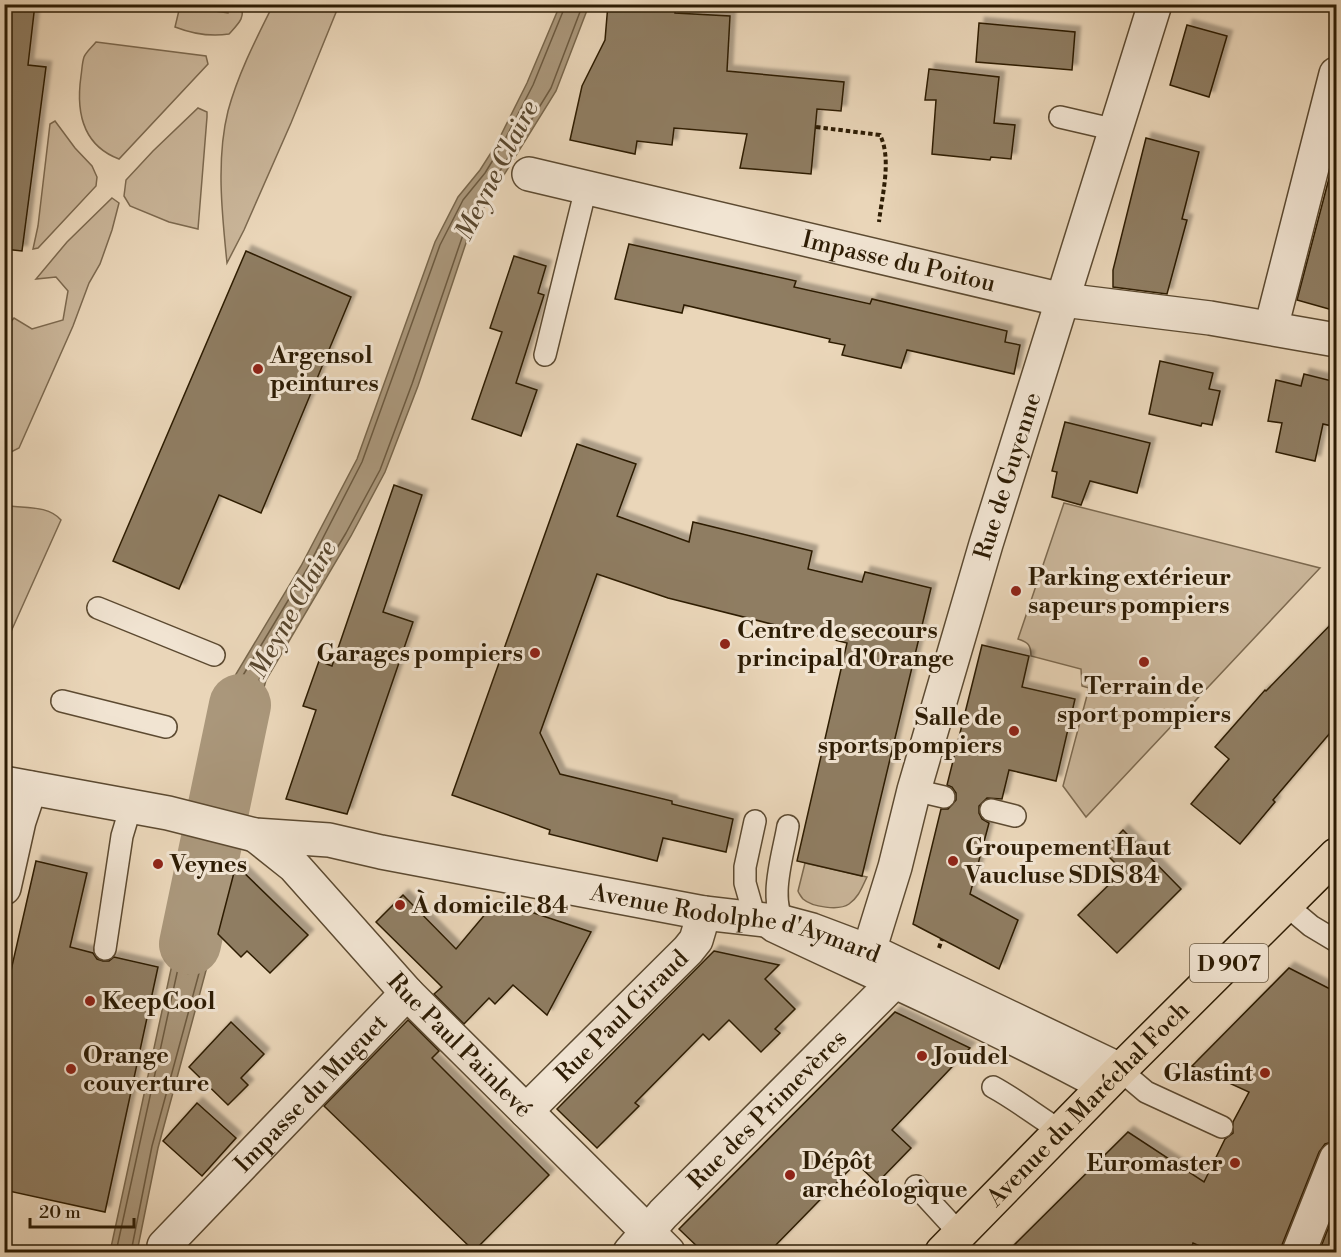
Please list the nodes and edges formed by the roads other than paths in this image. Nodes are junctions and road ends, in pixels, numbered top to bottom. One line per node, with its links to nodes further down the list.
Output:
1 (1155, 4): 4 (street, Rue de Guyenne)
2 (1336, 74): 8 (street)
3 (1060, 117): 4 (lane)
4 (1116, 130): 7 (street, Rue de Guyenne)
5 (529, 174): 6 (street, Impasse du Poitou)
6 (586, 188): 7 (street, Impasse du Poitou); 10 (lane)
7 (1063, 300): 8 (street, Impasse du Poitou); 31 (street, Rue de Guyenne)
8 (1271, 328): 9 (street, Impasse du Poitou)
9 (1336, 340)
10 (545, 355)
11 (98, 608): 12 (lane)
12 (214, 655)
13 (62, 701): 14 (lane)
14 (166, 727)
15 (17, 785): 16 (street, Avenue Rodolphe d'Aymard); 25 (street)
16 (131, 806): 21 (street, Avenue Rodolphe d'Aymard); 30 (lane)
17 (992, 810): 18 (lane)
18 (1015, 816)
19 (755, 821): 28 (lane)
20 (788, 826): 28 (lane)
21 (255, 835): 22 (street, Avenue Rodolphe d'Aymard); 24 (street, Rue Paul Painlevé)
22 (329, 840): 24 (street); 27 (street, Avenue Rodolphe d'Aymard)
23 (1336, 855): 26 (main road, Avenue du Maréchal Foch / D 907)
24 (294, 866): 33 (street, Rue Paul Painlevé)
25 (4, 888)
26 (1286, 905): 29 (lane); 34 (main road, Avenue du Maréchal Foch / D 907)
27 (704, 913): 28 (street, Avenue Rodolphe d'Aymard); 36 (street, Rue Paul Giraud)
28 (780, 928): 31 (street, Avenue Rodolphe d'Aymard); 32 (lane)
29 (1336, 941)
30 (105, 949)
31 (868, 951): 32 (street, Avenue Rodolphe d'Aymard)
32 (899, 977): 34 (street, Avenue Rodolphe d'Aymard); 43 (street, Rue des Primevères)
33 (407, 993): 36 (street, Rue Paul Painlevé); 42 (street, Impasse du Muguet)
34 (1111, 1080): 37 (lane); 38 (main road, Avenue du Maréchal Foch / D 907)
35 (993, 1087): 38 (lane)
36 (526, 1111): 43 (street, Rue Paul Painlevé)
37 (1222, 1127)
38 (1061, 1131): 41 (main road, Avenue du Maréchal Foch / D 907)
39 (1336, 1159): 44 (street)
40 (916, 1186): 41 (lane)
41 (951, 1243)
42 (164, 1246)
43 (649, 1246)
44 (1299, 1252)

